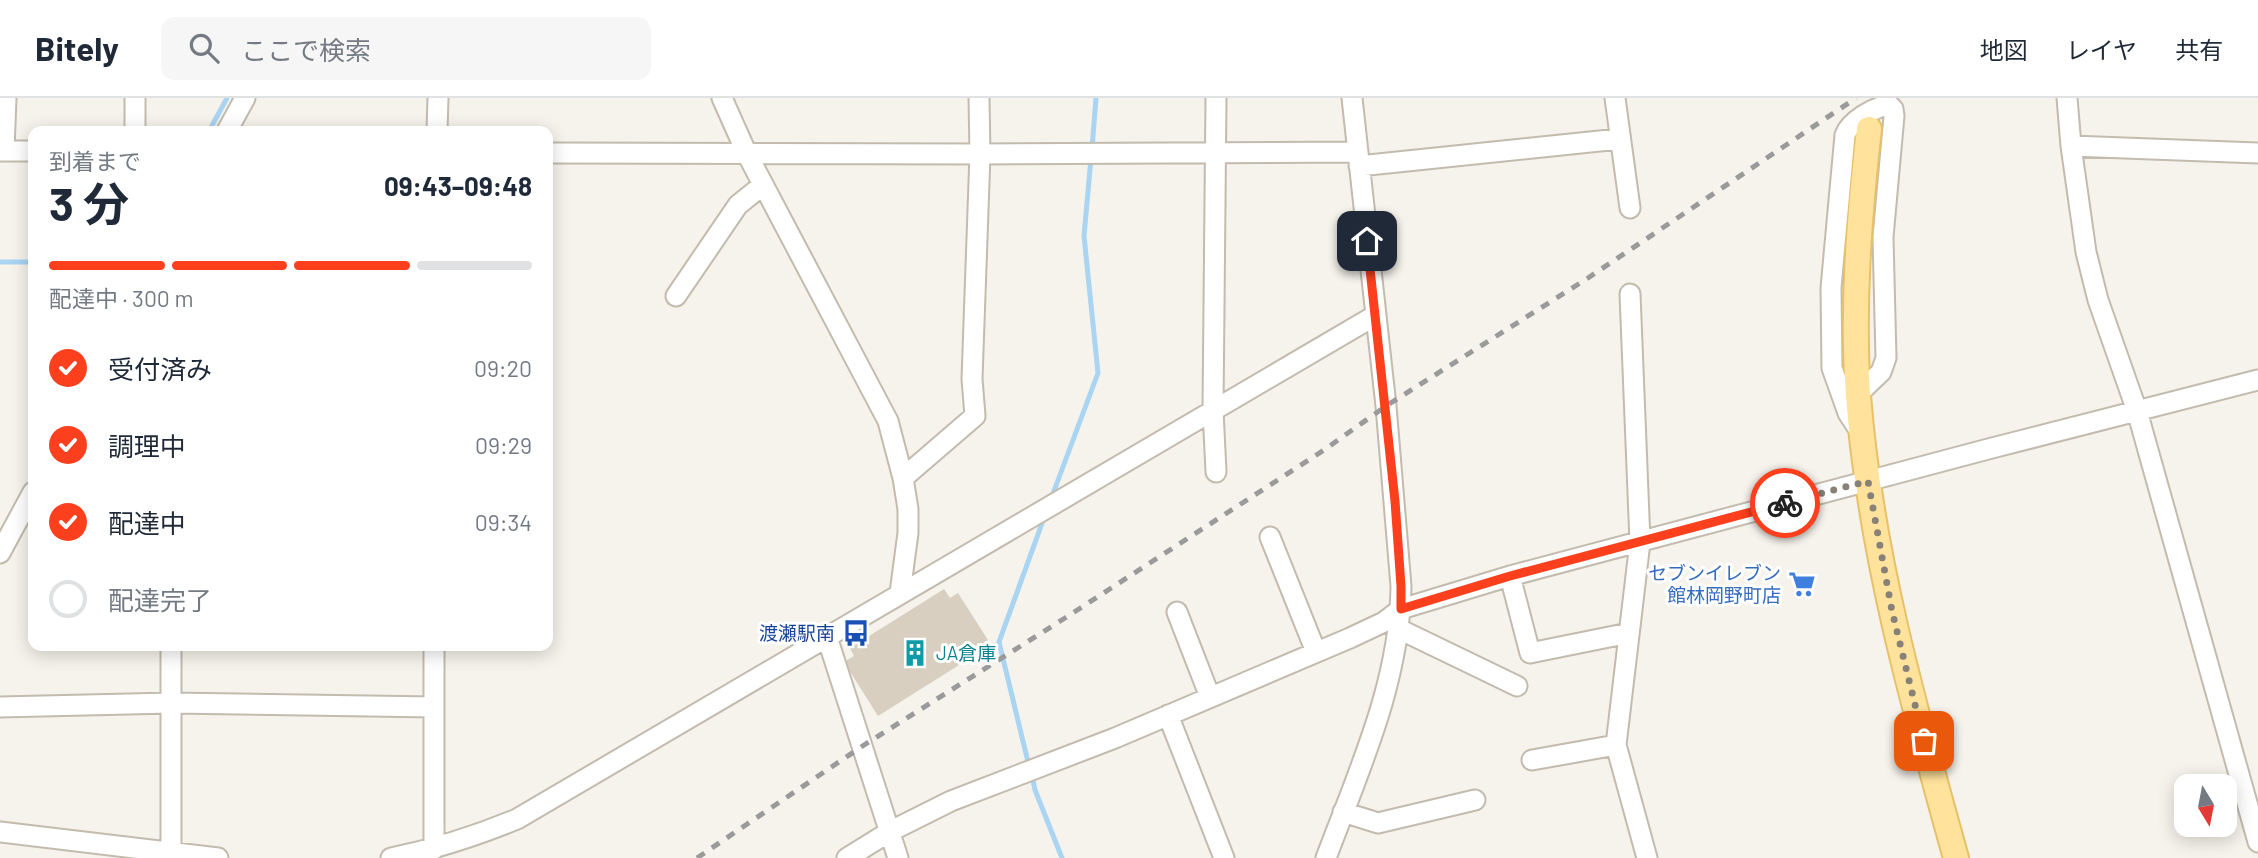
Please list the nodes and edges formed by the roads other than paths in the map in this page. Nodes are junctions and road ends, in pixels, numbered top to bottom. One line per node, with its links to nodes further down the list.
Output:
1 (6, 98): 17 (street)
2 (135, 98): 11 (street)
3 (245, 98): 12 (street)
4 (438, 98): 13 (street)
5 (722, 98): 22 (street)
6 (979, 98): 23 (street)
7 (1216, 98): 20 (street)
8 (1352, 98): 24 (street)
9 (1615, 98): 15 (street)
10 (2067, 98): 16 (street)
11 (135, 126)
12 (230, 126)
13 (437, 126)
14 (1869, 130): 31 (main road)
15 (1619, 139): 24 (street); 26 (street)
16 (2071, 146): 21 (street); 33 (street)
17 (2, 151): 18 (street)
18 (28, 151)
19 (553, 153): 22 (street)
20 (1216, 153): 23 (street); 24 (street); 32 (street)
21 (2258, 153)
22 (747, 154): 23 (street); 25 (street)
23 (980, 154): 36 (street)
24 (1358, 159): 29 (street)
25 (763, 185): 28 (street); 36 (street)
26 (1630, 208)
27 (1630, 294): 40 (street)
28 (676, 296)
29 (1376, 316): 32 (street); 45 (street)
30 (2258, 380): 33 (street)
31 (1858, 394): 34 (main road); 34 (street)
32 (1213, 411): 35 (street); 43 (street)
33 (2137, 411): 37 (street); 63 (street)
34 (1862, 434): 37 (main road)
35 (1216, 472)
36 (903, 478): 43 (street)
37 (1868, 481): 40 (street); 73 (main road)
38 (28, 501): 41 (street)
39 (1270, 537): 50 (street)
40 (1640, 542): 42 (street); 46 (street)
41 (0, 553)
42 (1510, 576): 45 (street); 46 (street)
43 (900, 593): 47 (street)
44 (1177, 612): 52 (street)
45 (1400, 619): 50 (street); 51 (street); 60 (street)
46 (1629, 633): 57 (street)
47 (827, 637): 62 (street); 64 (street)
48 (171, 651): 53 (street)
49 (434, 651): 54 (street)
50 (1315, 652): 52 (street)
51 (1517, 686)
52 (1210, 697): 56 (street)
53 (171, 703): 54 (street); 55 (street); 65 (street)
54 (434, 707): 64 (street)
55 (0, 708)
56 (1168, 715): 62 (street); 70 (street)
57 (1616, 745): 58 (street); 72 (street)
58 (1532, 760)
59 (1475, 800): 60 (street)
60 (1343, 811): 71 (street)
61 (0, 832): 65 (street)
62 (889, 832): 68 (street); 69 (street)
63 (2258, 842)
64 (434, 849): 67 (street)
65 (172, 851): 66 (street)
66 (218, 858)
67 (391, 858)
68 (847, 858)
69 (898, 858)
70 (1224, 858)
71 (1326, 858)
72 (1647, 858)
73 (1956, 858)

